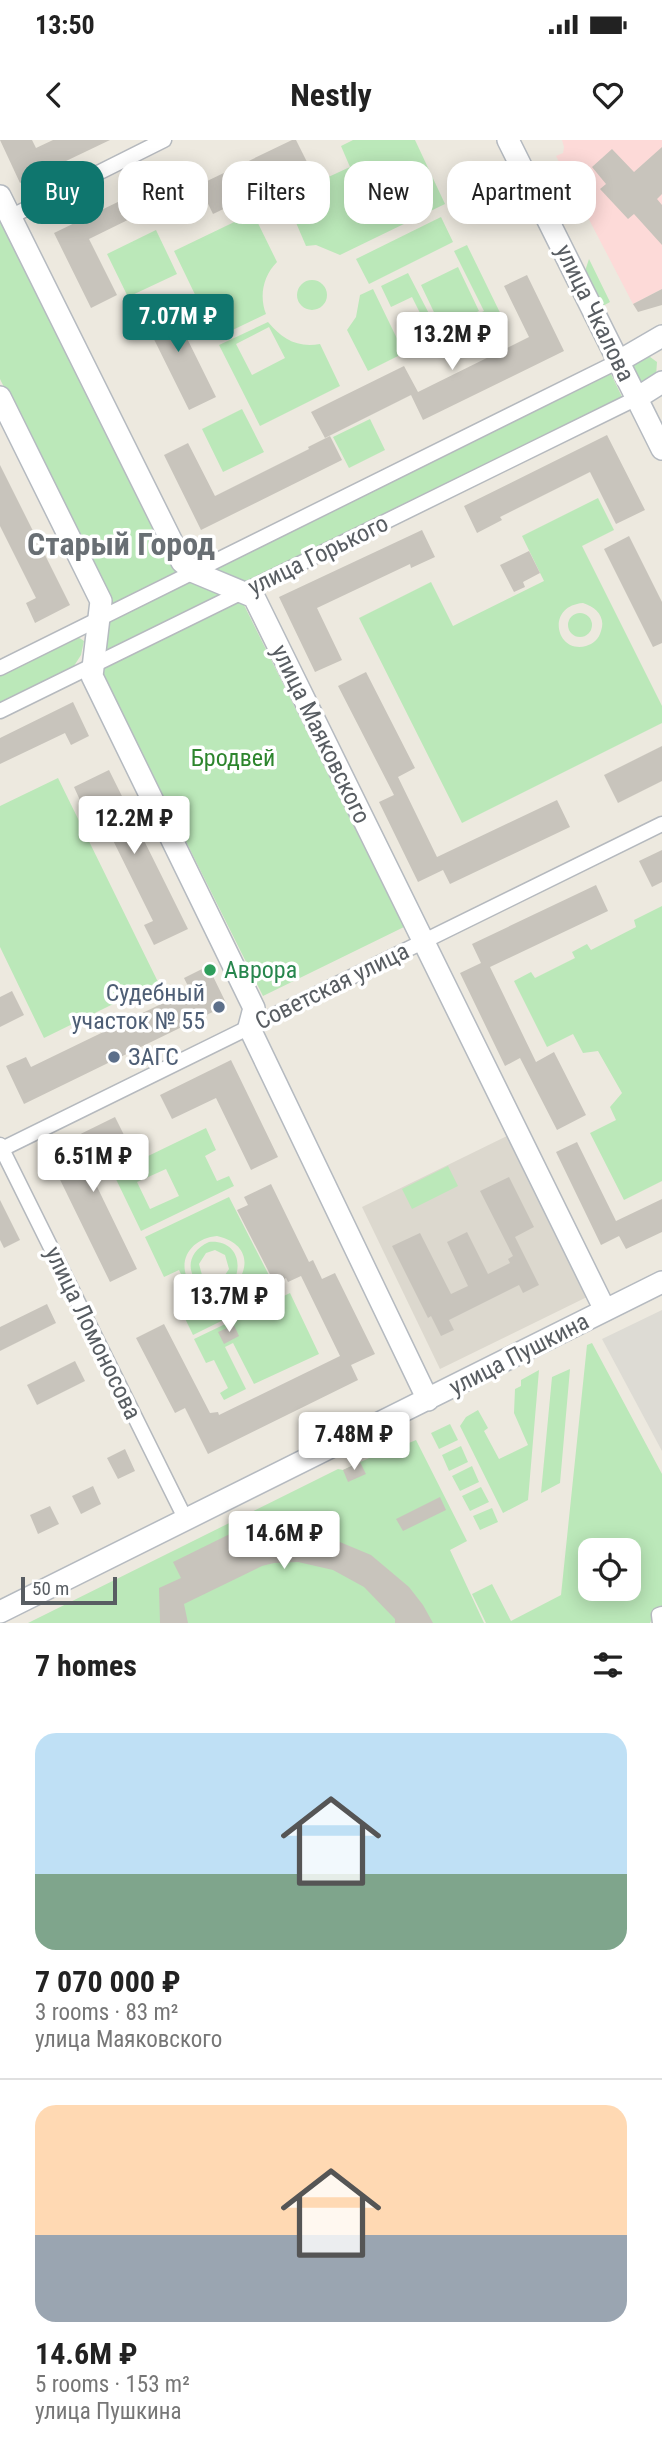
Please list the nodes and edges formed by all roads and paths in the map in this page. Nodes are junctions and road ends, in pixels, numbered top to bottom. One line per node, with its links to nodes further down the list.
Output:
1 (164, 140): 4 (street)
2 (508, 140): 6 (street, улица Чкалова)
3 (0, 196): 4 (street, улица Маяковского)
4 (10, 217): 12 (street, улица Маяковского)
5 (658, 343): 6 (street)
6 (618, 361): 9 (street, улица Чкалова); 12 (street, улица Горького)
7 (662, 382): 9 (street)
8 (0, 397): 14 (street)
9 (637, 398): 11 (street, улица Чкалова); 13 (street, улица Горького)
10 (662, 418): 11 (street)
11 (660, 444)
12 (194, 572): 13 (street, улица Маяковского); 14 (street, улица Горького)
13 (240, 593): 15 (street, улица Горького); 19 (street, улица Маяковского)
14 (100, 618): 15 (street); 16 (street, улица Горького)
15 (95, 664): 17 (street, улица Горького); 20 (street)
16 (0, 668)
17 (0, 711)
18 (662, 824): 19 (street, Советская улица)
19 (423, 941): 20 (street, Советская улица); 23 (street, улица Маяковского)
20 (249, 1027): 21 (street, Советская улица); 24 (street)
21 (1, 1147): 25 (street, улица Ломоносова)
22 (662, 1282): 23 (street, улица Пушкина)
23 (605, 1310): 24 (street, улица Пушкина)
24 (428, 1400): 25 (street, улица Пушкина)
25 (186, 1520): 26 (street, улица Пушкина)
26 (0, 1612)

